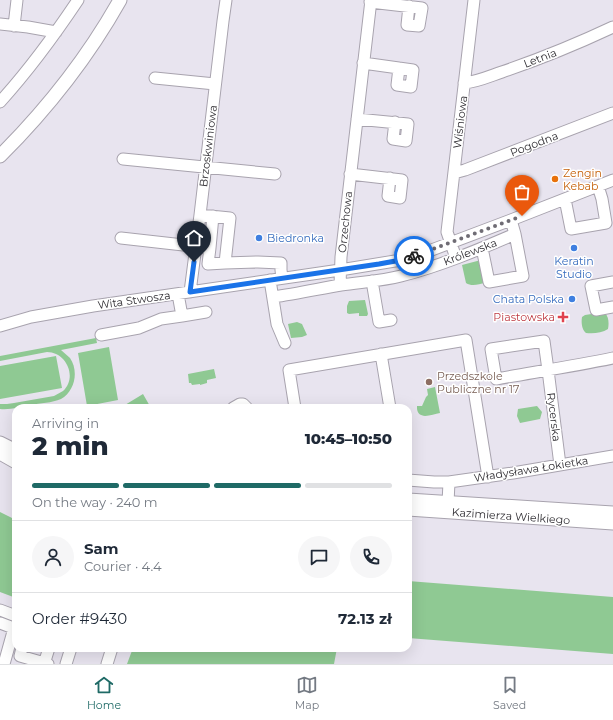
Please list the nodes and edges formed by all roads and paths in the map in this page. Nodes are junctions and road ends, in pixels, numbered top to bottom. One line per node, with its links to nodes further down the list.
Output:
1 (16, 0): 9 (street)
2 (78, 0): 11 (street)
3 (120, 0): 21 (main road)
4 (226, 0): 16 (street, Brzoskwiniowa)
5 (474, 0): 15 (street, Wiśniowa)
6 (370, 1): 7 (street, Orzechowa); 12 (street, Orzechowa)
7 (409, 6)
8 (0, 24): 9 (street)
9 (14, 26): 11 (street)
10 (613, 27): 15 (street, Letnia)
11 (56, 32): 17 (street)
12 (364, 63): 13 (street); 19 (street, Orzechowa)
13 (398, 68)
14 (156, 78): 16 (street)
15 (464, 83): 24 (street, Wiśniowa)
16 (215, 84): 23 (street, Brzoskwiniowa)
17 (0, 102)
18 (613, 113): 24 (street, Pogodna)
19 (357, 119): 20 (street); 26 (street, Orzechowa)
20 (395, 122)
21 (0, 156)
22 (123, 159): 23 (street)
23 (205, 168): 25 (street); 31 (street, Brzoskwiniowa)
24 (454, 173): 36 (street, Wiśniowa)
25 (275, 174)
26 (350, 174): 27 (street); 42 (street, Orzechowa)
27 (390, 178)
28 (613, 180): 29 (street, Wita Stwosza)
29 (598, 186): 30 (street, Wita Stwosza); 30 (street)
30 (565, 199): 33 (street, Wita Stwosza)
31 (200, 215): 32 (street); 37 (street, Brzoskwiniowa)
32 (213, 216): 38 (street); 41 (street)
33 (511, 220): 34 (street); 36 (street, Wita Stwosza)
34 (515, 234): 39 (street, Królewska); 39 (street)
35 (121, 238): 37 (street)
36 (450, 243): 40 (street, Wiśniowa); 42 (street, Wita Stwosza)
37 (196, 246): 38 (street); 48 (street, Brzoskwiniowa)
38 (210, 248): 41 (street)
39 (482, 248): 40 (street, Królewska)
40 (456, 258): 45 (street, Królewska)
41 (225, 264): 43 (street)
42 (340, 270): 43 (street, Wita Stwosza); 47 (street)
43 (282, 278): 44 (street, Wita Stwosza)
44 (270, 280): 48 (street, Wita Stwosza); 50 (street)
45 (372, 281): 47 (street, Królewska); 54 (street)
46 (613, 282): 51 (street)
47 (340, 286): 50 (street, Królewska)
48 (190, 292): 49 (street, Wita Stwosza)
49 (178, 294): 53 (street); 55 (street, Wita Stwosza)
50 (272, 297): 57 (street)
51 (613, 307)
52 (206, 312): 53 (street)
53 (182, 316): 56 (street)
54 (391, 320)
55 (0, 326)
56 (102, 335)
57 (285, 342)
58 (381, 354): 61 (street); 62 (street); 69 (street)
59 (613, 358): 60 (street, Rycerska)
60 (548, 370): 60 (street, Rycerska); 68 (street, Rycerska)
61 (294, 404)
62 (389, 404)
63 (0, 443): 64 (main road)
64 (12, 449)
65 (0, 453): 67 (main road)
66 (613, 456): 68 (street, Władysława Łokietka)
67 (12, 460)
68 (560, 465): 69 (street, Władysława Łokietka)
69 (488, 477): 71 (street, Władysława Łokietka)
70 (412, 480): 71 (street, Władysława Łokietka)
71 (449, 482): 73 (street)
72 (412, 500): 73 (main road, Kazimierza Wielkiego)
73 (448, 503): 75 (main road, Kazimierza Wielkiego)
74 (412, 510): 76 (main road, Kazimierza Wielkiego)
75 (613, 513)
76 (613, 524)
77 (0, 610): 78 (street)
78 (12, 614)
79 (1, 626): 80 (street)
80 (12, 628)
81 (12, 638): 86 (street)
82 (48, 652): 87 (street)
83 (70, 652): 88 (street)
84 (111, 652): 89 (street)
85 (22, 656): 87 (street)
86 (4, 664)
87 (45, 664)
88 (66, 664)
89 (107, 664)

